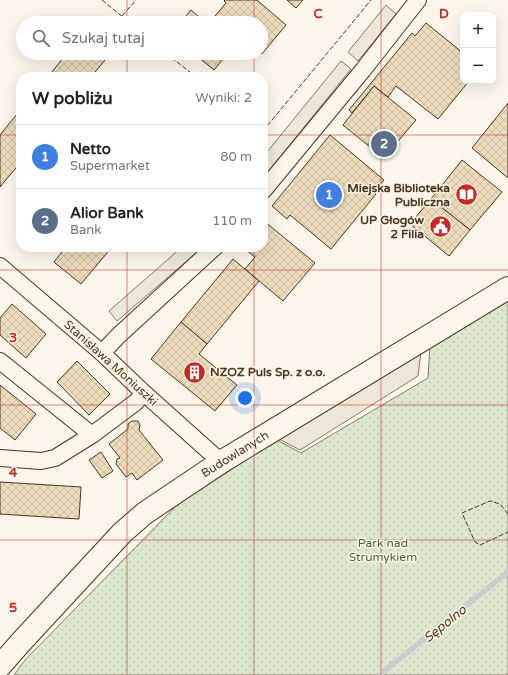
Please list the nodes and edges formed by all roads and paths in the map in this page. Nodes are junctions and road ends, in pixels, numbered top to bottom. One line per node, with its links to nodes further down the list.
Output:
1 (418, 0): 2 (street)
2 (268, 185)
3 (210, 252): 6 (street)
4 (0, 266): 6 (street, Stanisława Moniuszki)
5 (508, 288): 11 (street, Budowlanych)
6 (102, 353): 8 (street, Stanisława Moniuszki)
7 (0, 362): 9 (street)
8 (144, 393): 9 (street); 11 (street, Stanisława Moniuszki)
9 (92, 435): 10 (street)
10 (0, 458)
11 (221, 462): 12 (street, Budowlanych)
12 (0, 666)

